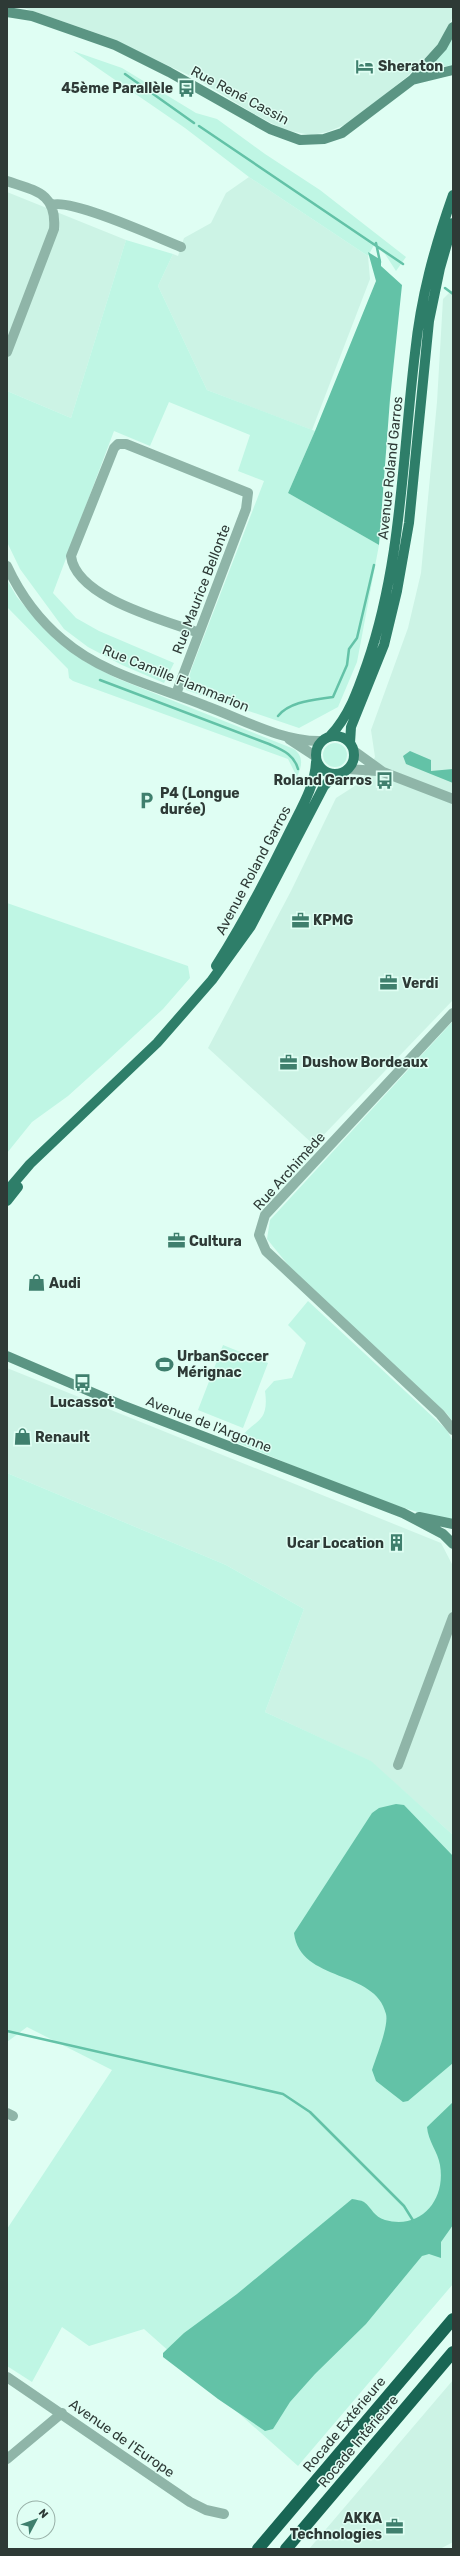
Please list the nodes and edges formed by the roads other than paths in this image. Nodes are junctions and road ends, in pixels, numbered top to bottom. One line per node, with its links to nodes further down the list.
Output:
1 (10, 11): 4 (street, Rue René Cassin)
2 (453, 27): 4 (street)
3 (453, 70): 4 (street, Rue René Cassin)
4 (412, 80)
5 (7, 181): 7 (street)
6 (453, 196): 10 (street); 16 (main road, Avenue Roland Garros)
7 (52, 205): 9 (street); 11 (street)
8 (453, 223): 10 (main road, Avenue Roland Garros)
9 (181, 247)
10 (440, 268): 17 (main road, Avenue Roland Garros)
11 (7, 352)
12 (7, 566): 14 (street, Rue Camille Flammarion)
13 (199, 633): 13 (street, Rue Maurice Bellonte); 14 (street, Rue Maurice Bellonte)
14 (176, 694): 15 (street, Rue Camille Flammarion)
15 (280, 734): 16 (street, Rue Camille Flammarion); 18 (street, Rue Camille Flammarion)
16 (326, 738): 17 (main road); 18 (main road)
17 (352, 747): 19 (main road); 20 (street)
18 (316, 759): 21 (main road); 23 (main road, Avenue Roland Garros)
19 (348, 769): 20 (street); 21 (main road)
20 (383, 772): 22 (street)
21 (335, 775): 23 (main road, Avenue Roland Garros)
22 (453, 799)
23 (205, 987): 25 (main road, Avenue Roland Garros)
24 (453, 1013): 31 (street, Rue Archimède)
25 (48, 1150): 26 (main road, Avenue Roland Garros); 29 (main road, Avenue Roland Garros)
26 (30, 1164): 27 (main road); 28 (main road, Avenue Roland Garros)
27 (7, 1185)
28 (7, 1191)
29 (7, 1201)
30 (7, 1356): 32 (street, Avenue de l'Argonne)
31 (453, 1430)
32 (404, 1513): 33 (street, Avenue de l'Argonne); 34 (street, Avenue de l'Argonne)
33 (453, 1524)
34 (453, 1544)
35 (453, 1616): 36 (street)
36 (398, 1765)
37 (453, 2319): 43 (highway, Rocade Extérieure)
38 (453, 2352): 44 (highway, Rocade Intérieure)
39 (7, 2377): 40 (street, Avenue de l'Europe)
40 (62, 2413): 41 (street); 42 (street, Avenue de l'Europe)
41 (7, 2459)
42 (224, 2514)
43 (258, 2549)
44 (286, 2549)

